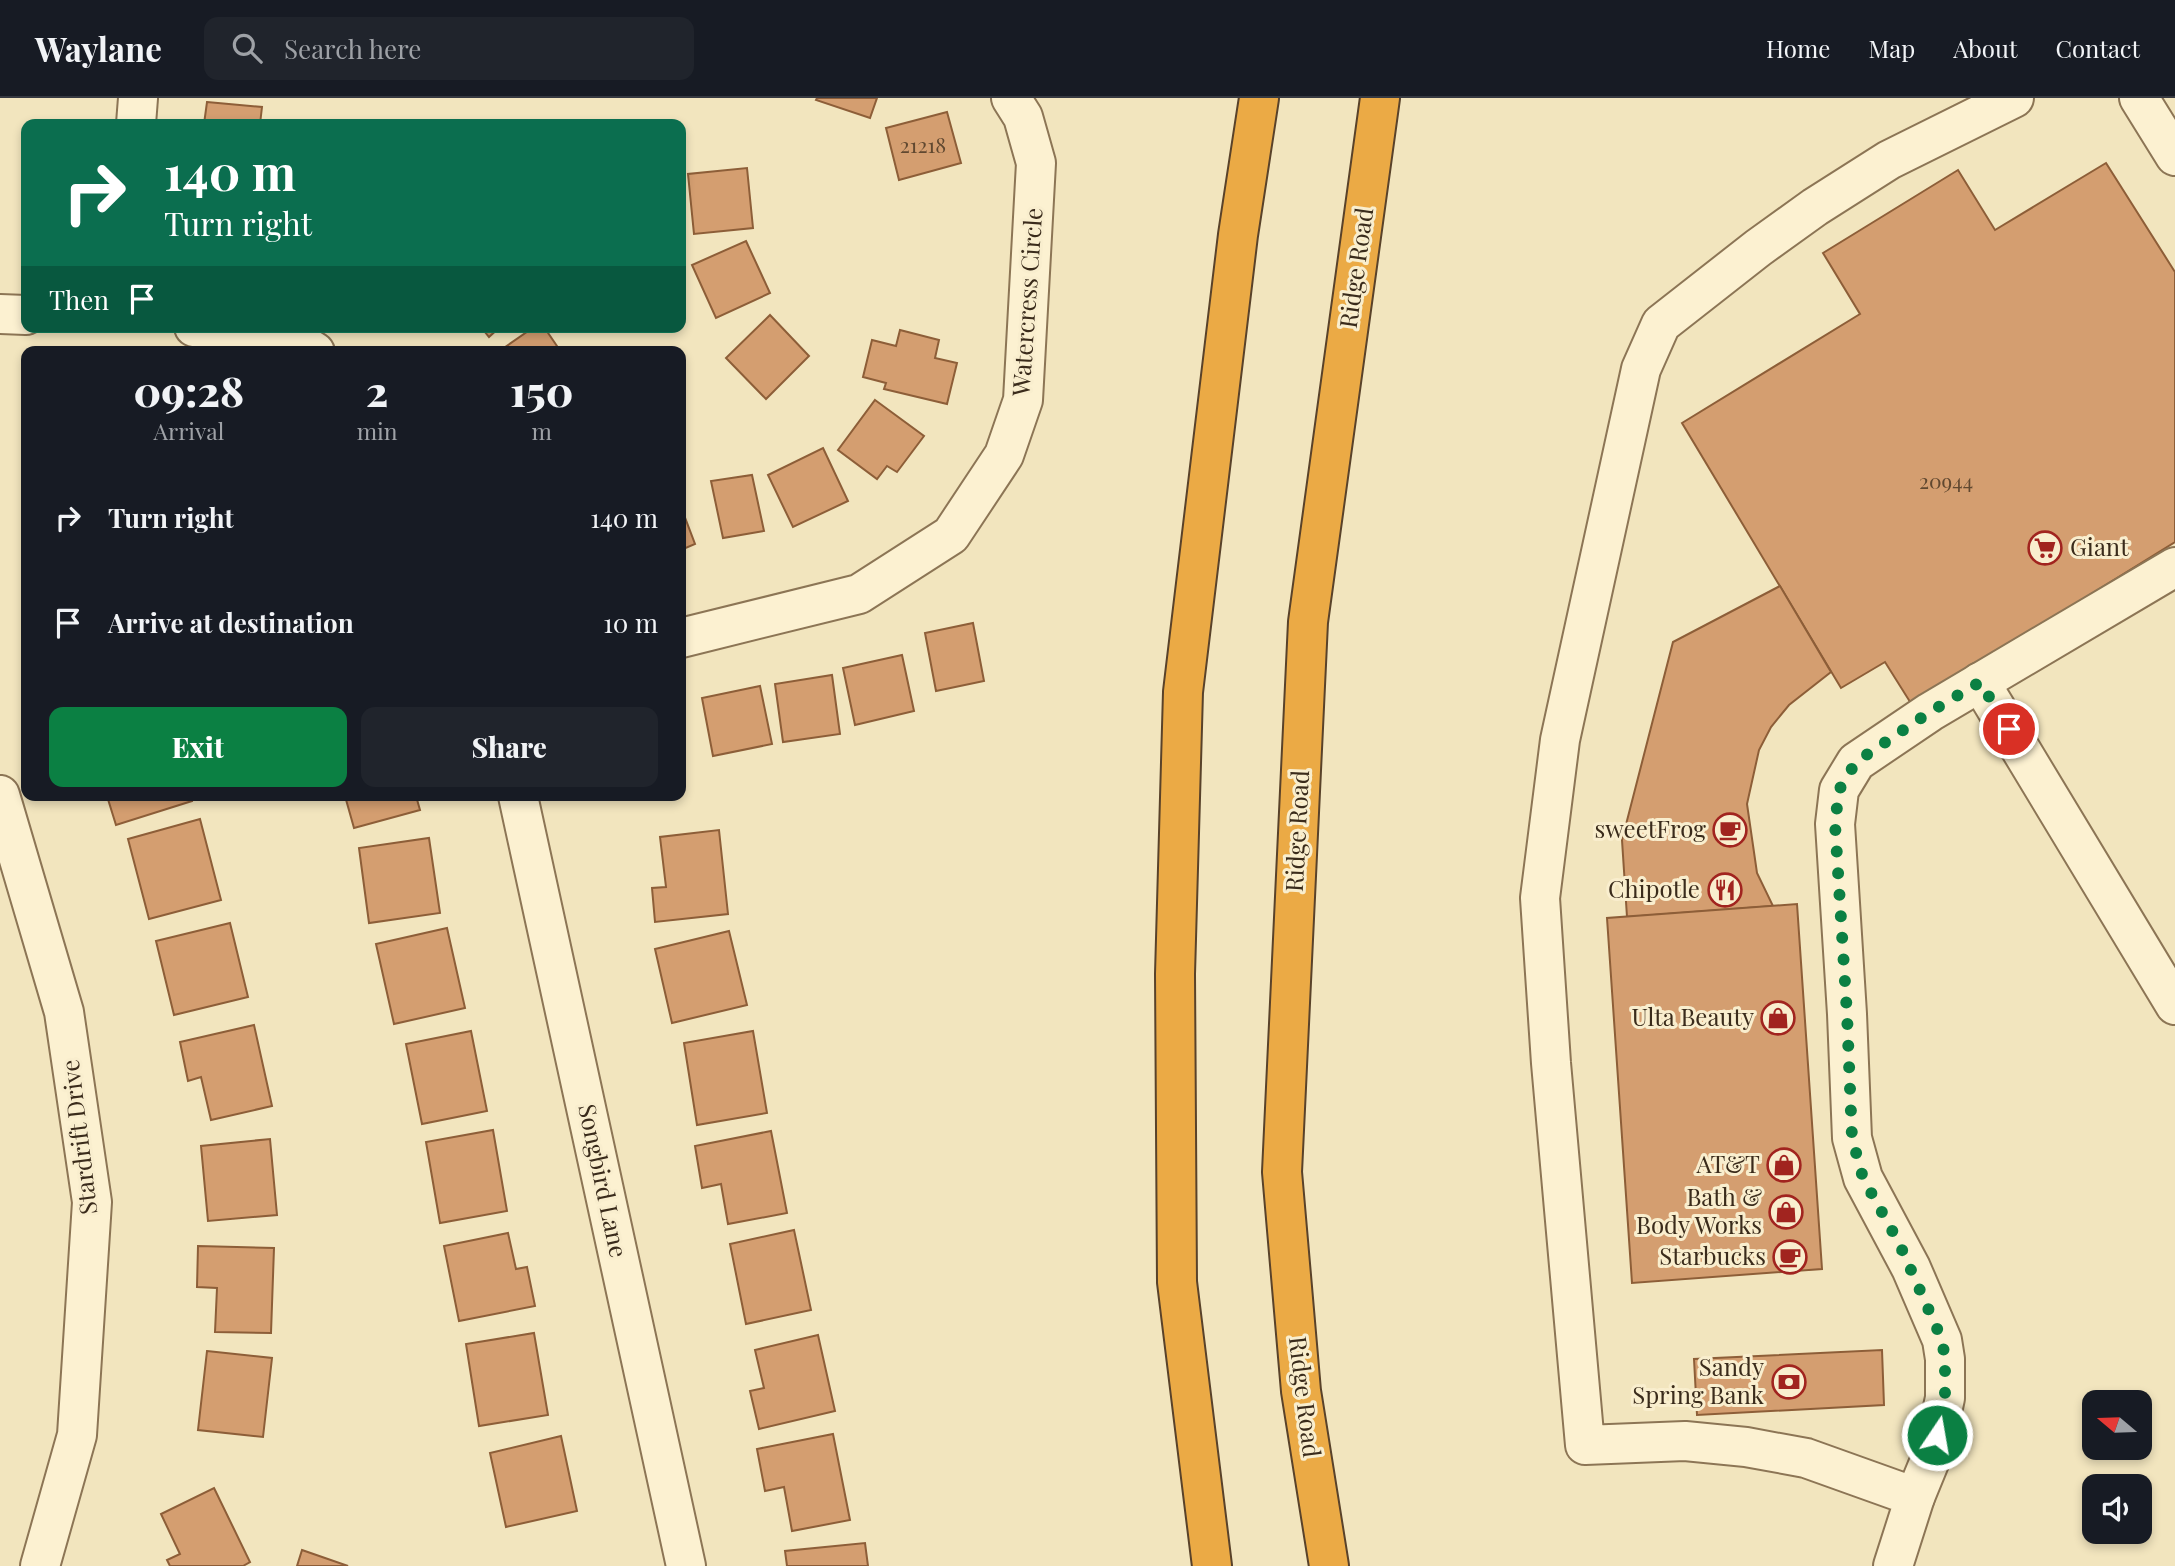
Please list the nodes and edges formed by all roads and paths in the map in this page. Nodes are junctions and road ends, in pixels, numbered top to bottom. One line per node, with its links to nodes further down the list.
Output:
1 (138, 98): 10 (street)
2 (1011, 98): 18 (street, Watercress Circle)
3 (1259, 98): 26 (highway)
4 (1380, 98): 11 (highway, Ridge Road)
5 (1394, 98): 11 (highway)
6 (2014, 98): 23 (street)
7 (2139, 98): 12 (street)
8 (2169, 98): 9 (street)
9 (2175, 100)
10 (136, 119)
11 (1374, 141): 27 (highway, Ridge Road)
12 (2175, 156)
13 (0, 314): 14 (street)
14 (21, 315)
15 (258, 333): 16 (street)
16 (306, 346)
17 (2175, 567): 19 (street)
18 (686, 637)
19 (1980, 682): 22 (street); 23 (street)
20 (0, 795): 24 (street, Stardrift Drive)
21 (519, 801): 25 (street, Songbird Lane)
22 (2175, 1005)
23 (1914, 1497): 28 (street)
24 (40, 1566)
25 (686, 1566)
26 (1212, 1566)
27 (1329, 1566)
28 (1893, 1566)

